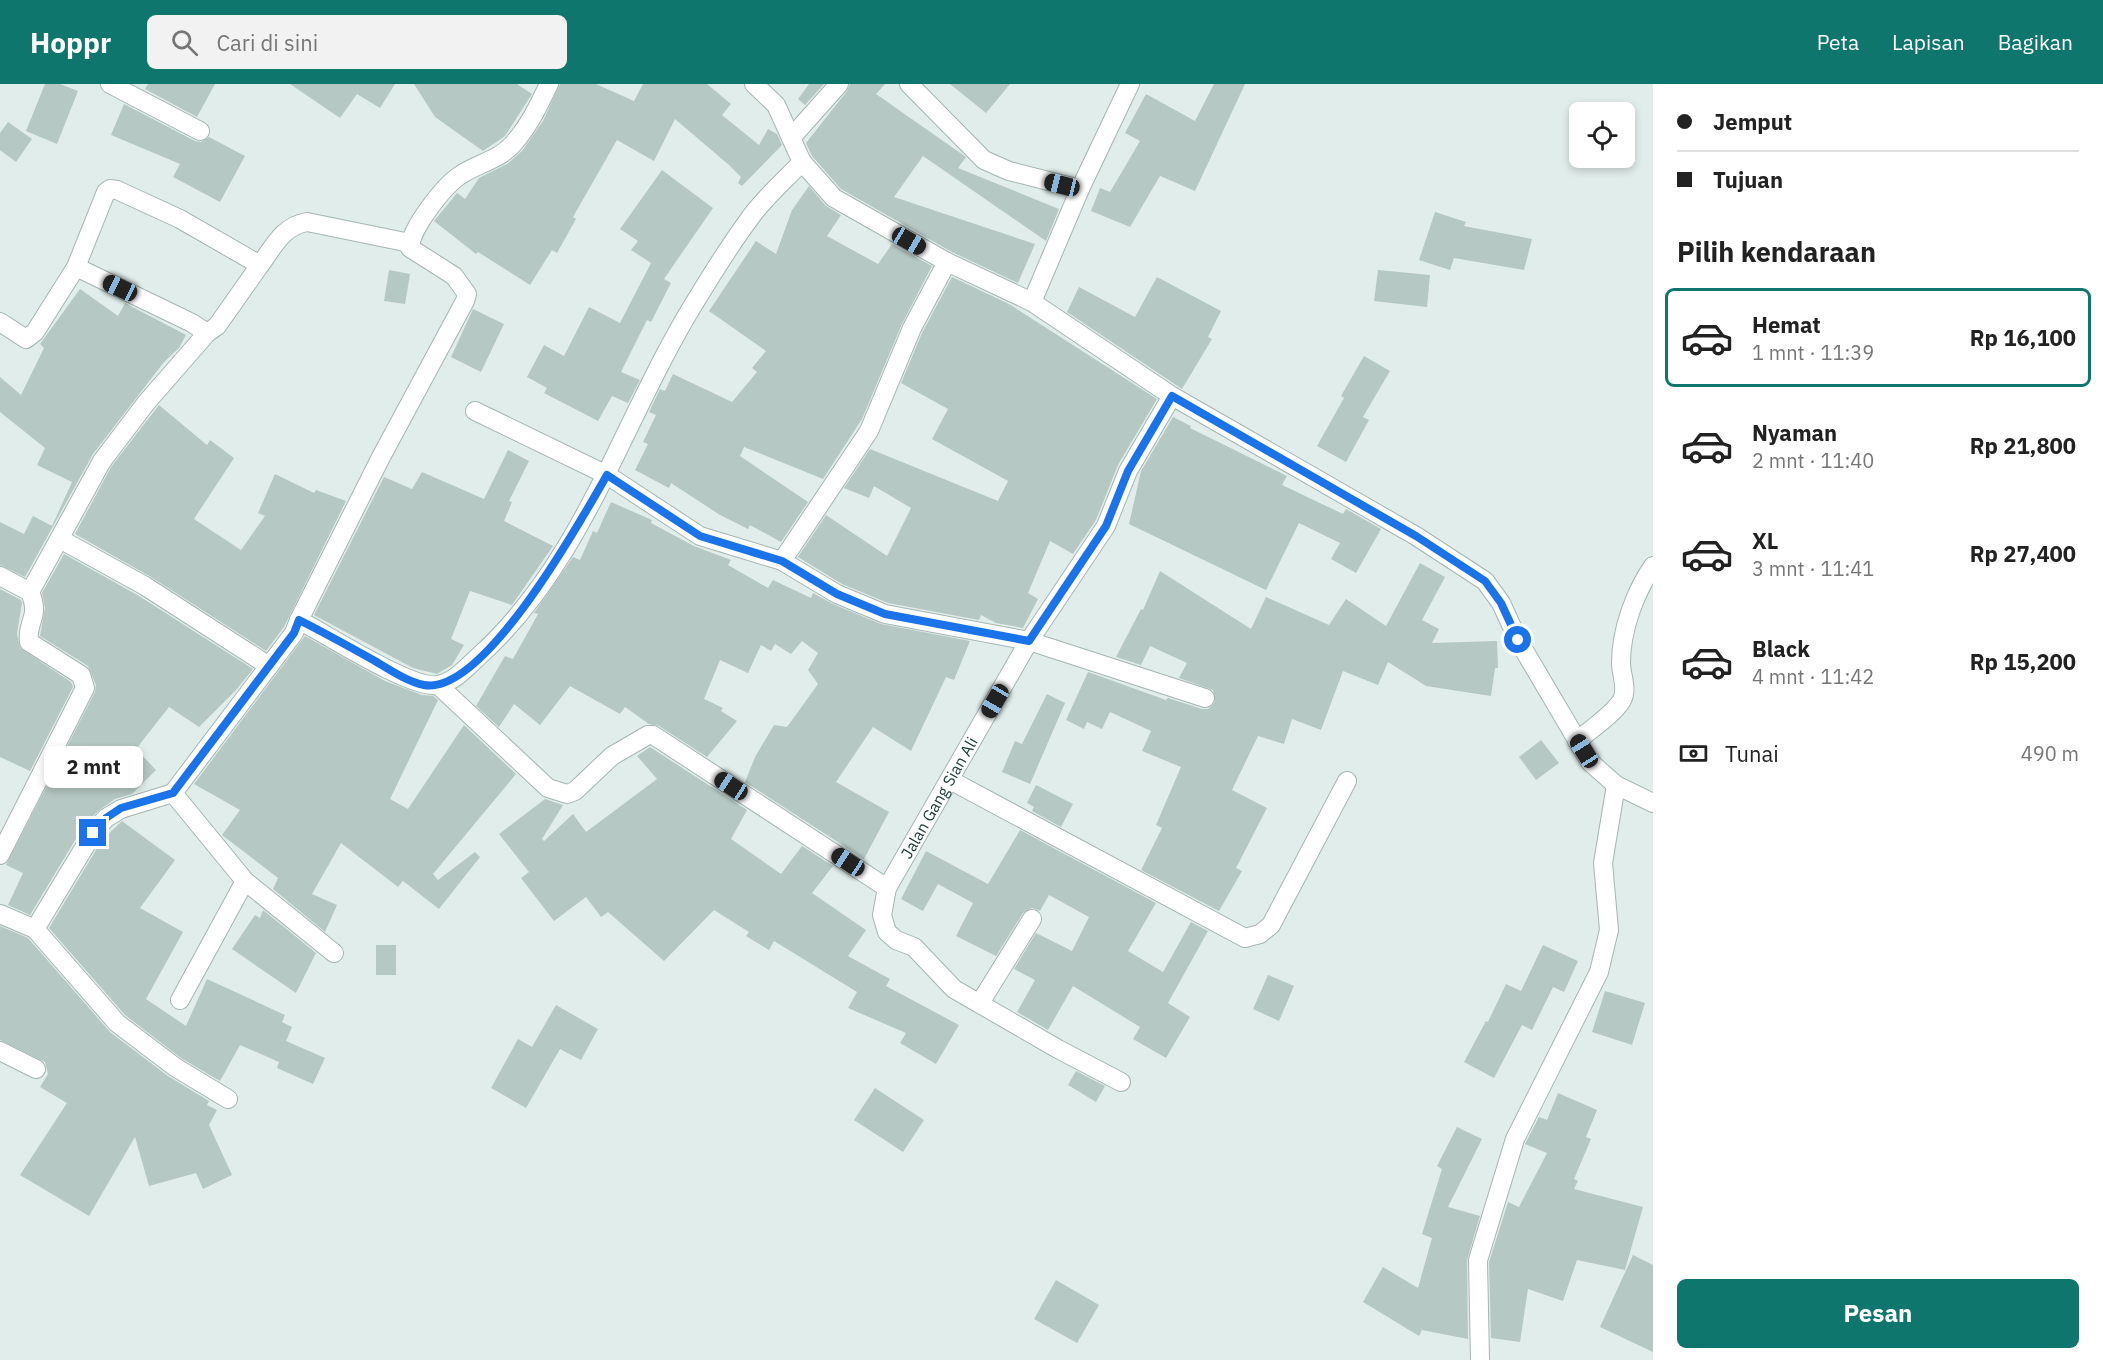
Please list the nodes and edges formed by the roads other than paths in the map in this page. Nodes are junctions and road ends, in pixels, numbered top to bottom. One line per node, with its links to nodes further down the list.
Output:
1 (110, 84): 7 (street)
2 (549, 84): 11 (street)
3 (754, 84): 8 (street)
4 (839, 84): 8 (street)
5 (909, 84): 10 (street)
6 (1130, 84): 10 (street)
7 (200, 131)
8 (791, 138): 9 (street)
9 (802, 162): 12 (street); 20 (street)
10 (1080, 189): 15 (street)
11 (410, 243): 13 (street); 26 (street)
12 (947, 262): 15 (street); 22 (street)
13 (260, 265): 14 (street); 17 (street)
14 (76, 267): 16 (street); 17 (street)
15 (1032, 302): 18 (street)
16 (0, 322)
17 (207, 333): 21 (street)
18 (1172, 396): 27 (street, Jalan Gang Sian Ali); 31 (street)
19 (475, 411): 20 (street)
20 (607, 475): 22 (street); 29 (street)
21 (60, 539): 25 (street); 28 (street)
22 (782, 561): 27 (street)
23 (1653, 566): 31 (street)
24 (0, 576): 25 (street)
25 (30, 592): 37 (street)
26 (299, 620): 28 (street); 29 (street)
27 (1029, 641): 30 (street); 32 (street, Jalan Gang Sian Ali)
28 (269, 666): 35 (street)
29 (438, 685): 39 (street)
30 (1205, 698)
31 (1577, 741): 34 (street)
32 (950, 780): 33 (street); 39 (street, Jalan Gang Sian Ali)
33 (1347, 781)
34 (1613, 782): 36 (street); 50 (street)
35 (173, 793): 38 (street); 42 (street)
36 (1653, 803)
37 (0, 855)
38 (245, 882): 43 (street); 44 (street)
39 (887, 888): 45 (street)
40 (0, 914): 42 (street)
41 (1032, 919): 45 (street)
42 (35, 929): 49 (street)
43 (334, 953)
44 (180, 1000)
45 (980, 1003): 48 (street)
46 (0, 1051): 47 (street)
47 (36, 1069)
48 (1121, 1082)
49 (228, 1099)
50 (1480, 1360)

